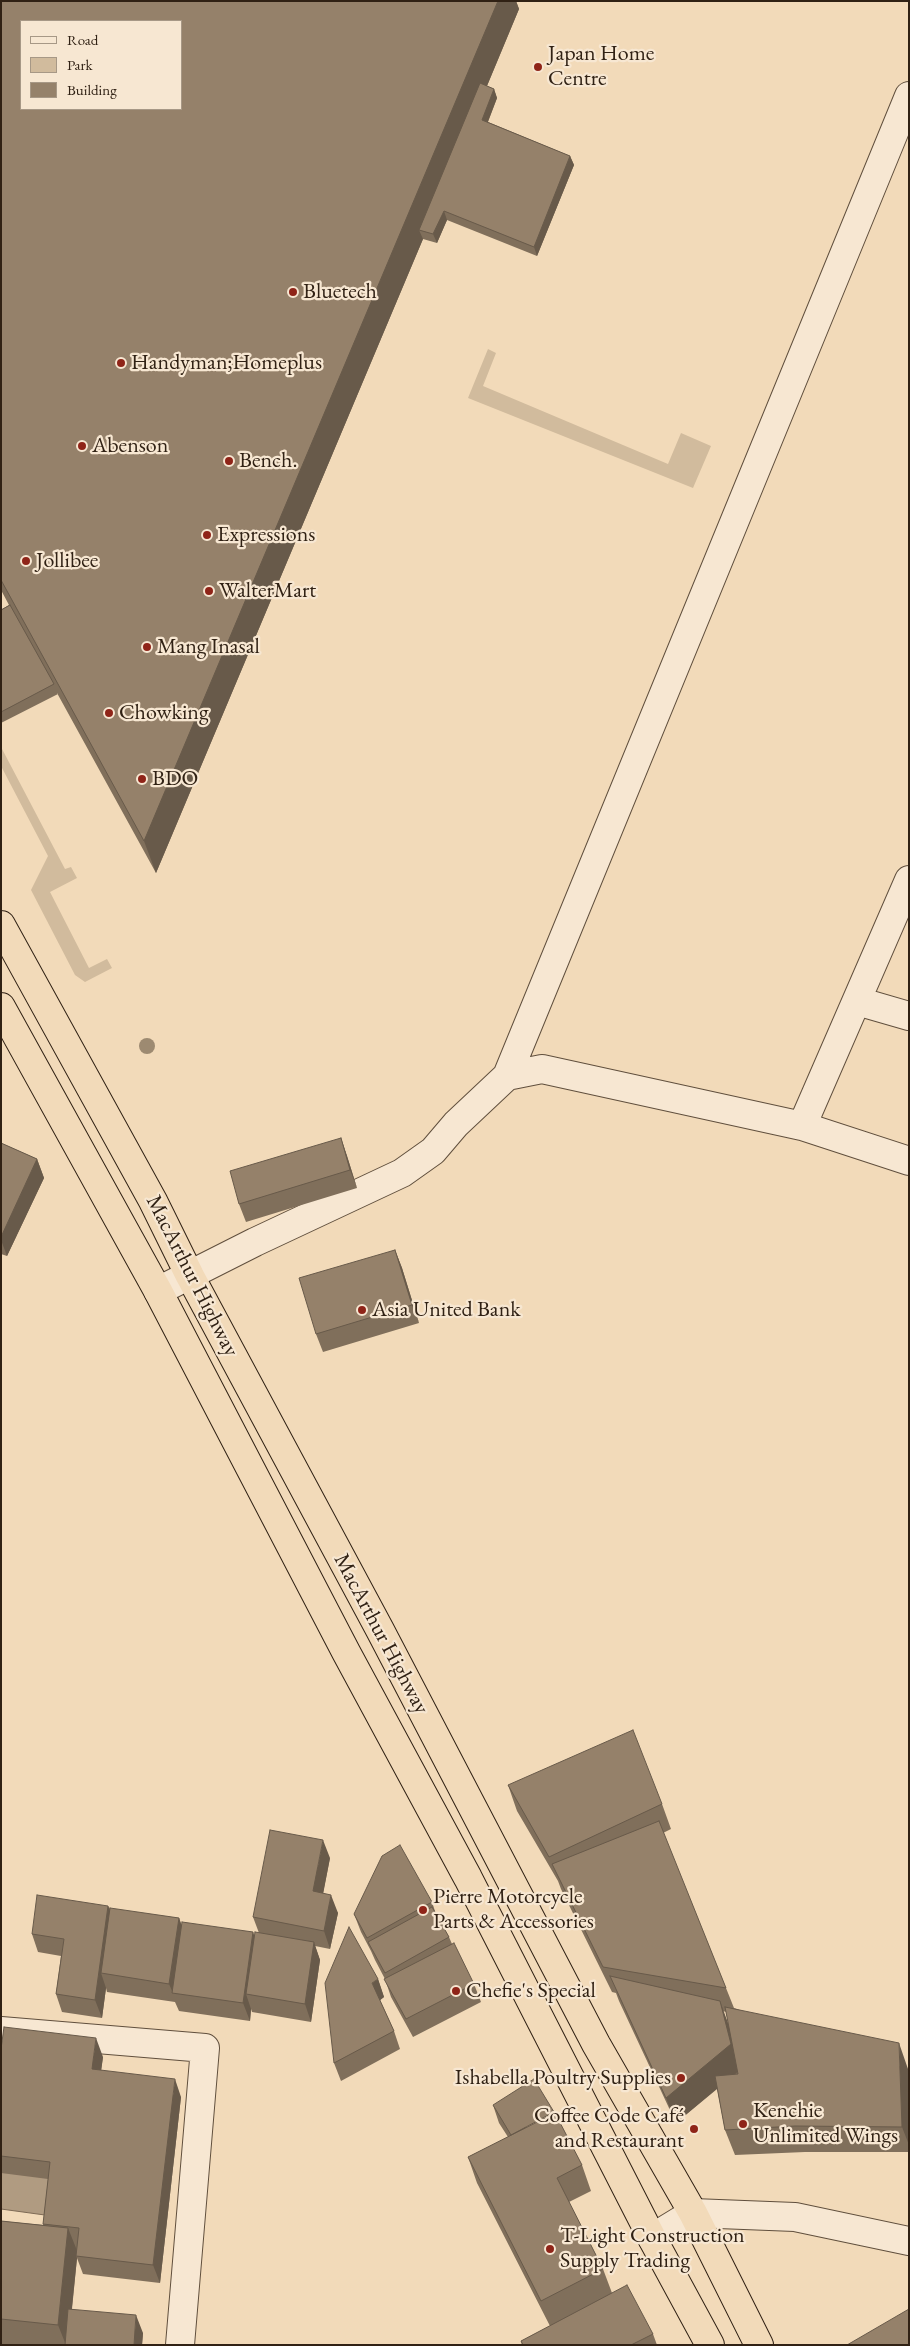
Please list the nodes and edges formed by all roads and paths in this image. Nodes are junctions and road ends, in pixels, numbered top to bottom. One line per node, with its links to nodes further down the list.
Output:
1 (909, 96): 7 (street)
2 (909, 880): 4 (street)
3 (1, 925): 10 (highway, MacArthur Highway)
4 (857, 1001): 6 (street); 8 (street)
5 (1, 1006): 11 (highway, MacArthur Highway)
6 (909, 1016)
7 (508, 1076): 8 (street); 10 (street)
8 (802, 1126): 9 (street)
9 (909, 1161)
10 (190, 1276): 11 (street); 13 (highway, MacArthur Highway)
11 (158, 1291): 14 (highway, MacArthur Highway)
12 (1, 2032): 16 (street)
13 (693, 2213): 14 (street); 15 (street); 18 (highway, MacArthur Highway)
14 (652, 2238): 17 (highway, MacArthur Highway)
15 (909, 2241)
16 (180, 2345)
17 (710, 2345)
18 (759, 2345)

